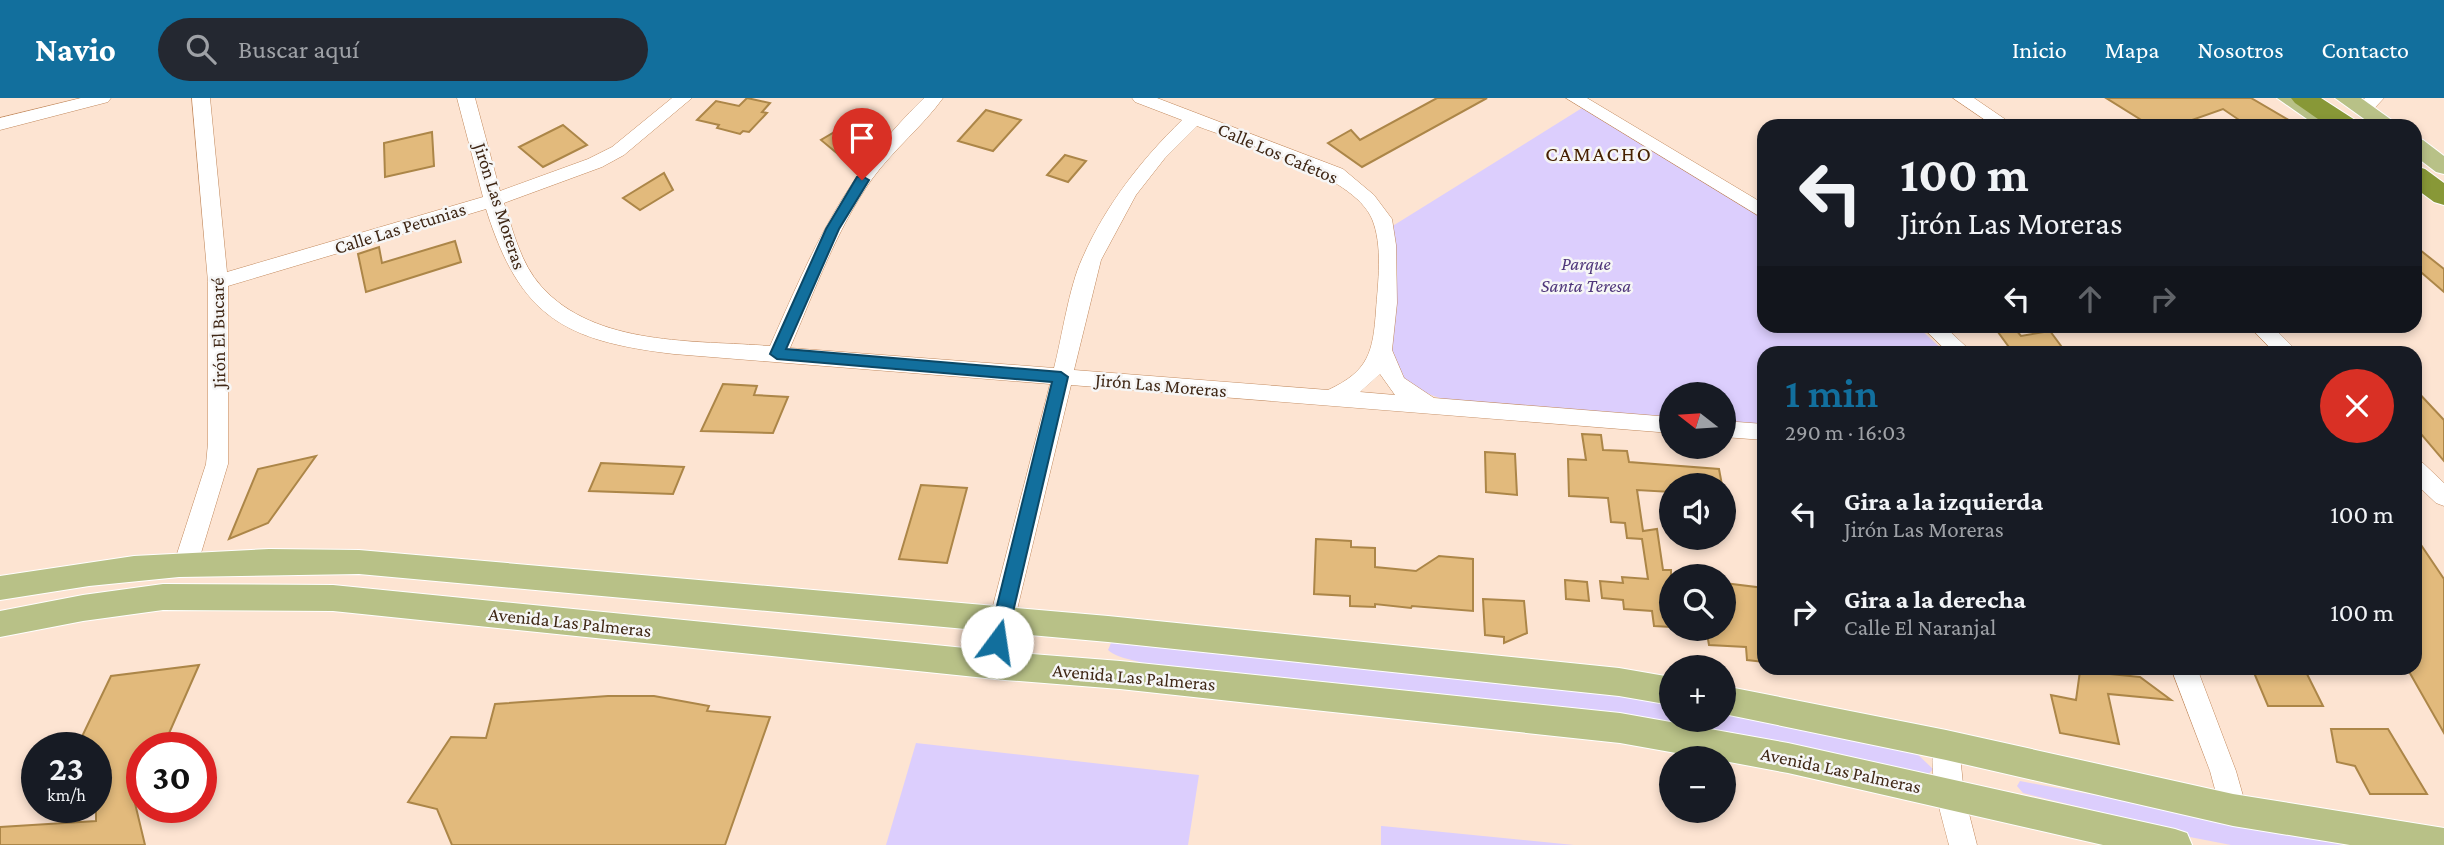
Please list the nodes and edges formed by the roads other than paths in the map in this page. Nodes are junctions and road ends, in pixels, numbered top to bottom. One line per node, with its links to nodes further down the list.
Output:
1 (102, 98): 16 (street)
2 (201, 98): 27 (street, Jirón El Bucaré)
3 (466, 98): 24 (street, Jirón Las Moreras)
4 (683, 98): 24 (street, Calle Las Petunias)
5 (934, 98): 33 (street)
6 (1141, 98): 12 (street, Calle Los Cafetos)
7 (1575, 98): 26 (street)
8 (1962, 98): 14 (street)
9 (2288, 98): 15 (main road)
10 (2304, 98): 13 (highway)
11 (2326, 98): 13 (highway)
12 (1193, 108): 32 (street, Calle Los Cafetos); 34 (street)
13 (2360, 111)
14 (1995, 119)
15 (2321, 119)
16 (0, 124)
17 (2422, 150): 19 (main road)
18 (2422, 163): 20 (highway)
19 (2444, 167)
20 (2444, 179)
21 (2422, 180): 23 (highway)
22 (2422, 188): 25 (main road)
23 (2444, 196)
24 (494, 200): 27 (street, Calle Las Petunias); 33 (street, Jirón Las Moreras)
25 (2444, 205)
26 (1757, 209)
27 (218, 282): 42 (street, Jirón El Bucaré)
28 (1939, 333): 30 (street)
29 (2267, 333): 31 (street)
30 (1955, 346)
31 (2281, 346)
32 (1382, 351): 35 (street); 36 (street, Calle Los Cafetos)
33 (777, 354): 34 (street, Jirón Las Moreras)
34 (1061, 377): 35 (street, Jirón Las Moreras); 45 (street)
35 (1328, 398): 36 (street, Jirón Las Moreras)
36 (1438, 408): 37 (street, Jirón Las Moreras)
37 (1659, 424)
38 (1736, 430): 39 (street)
39 (1757, 431)
40 (2422, 477): 41 (street)
41 (2444, 497)
42 (186, 563): 43 (main road); 44 (main road)
43 (0, 588)
44 (926, 612): 45 (main road); 48 (main road)
45 (1003, 619): 47 (main road); 49 (street)
46 (0, 624): 48 (main road, Avenida Las Palmeras)
47 (1108, 629): 50 (main road); 52 (main road)
48 (919, 657): 49 (main road, Avenida Las Palmeras)
49 (991, 664): 50 (main road, Avenida Las Palmeras)
50 (1120, 675): 56 (main road, Avenida Las Palmeras)
51 (2187, 675): 57 (street)
52 (1659, 689)
53 (1736, 702): 54 (main road)
54 (1946, 745): 55 (main road); 56 (street)
55 (2024, 764): 57 (main road); 58 (main road)
56 (1950, 794): 58 (main road, Avenida Las Palmeras); 60 (street)
57 (2233, 810): 59 (main road)
58 (2030, 812): 61 (main road, Avenida Las Palmeras)
59 (2444, 844)
60 (1963, 845)
61 (2175, 845)

